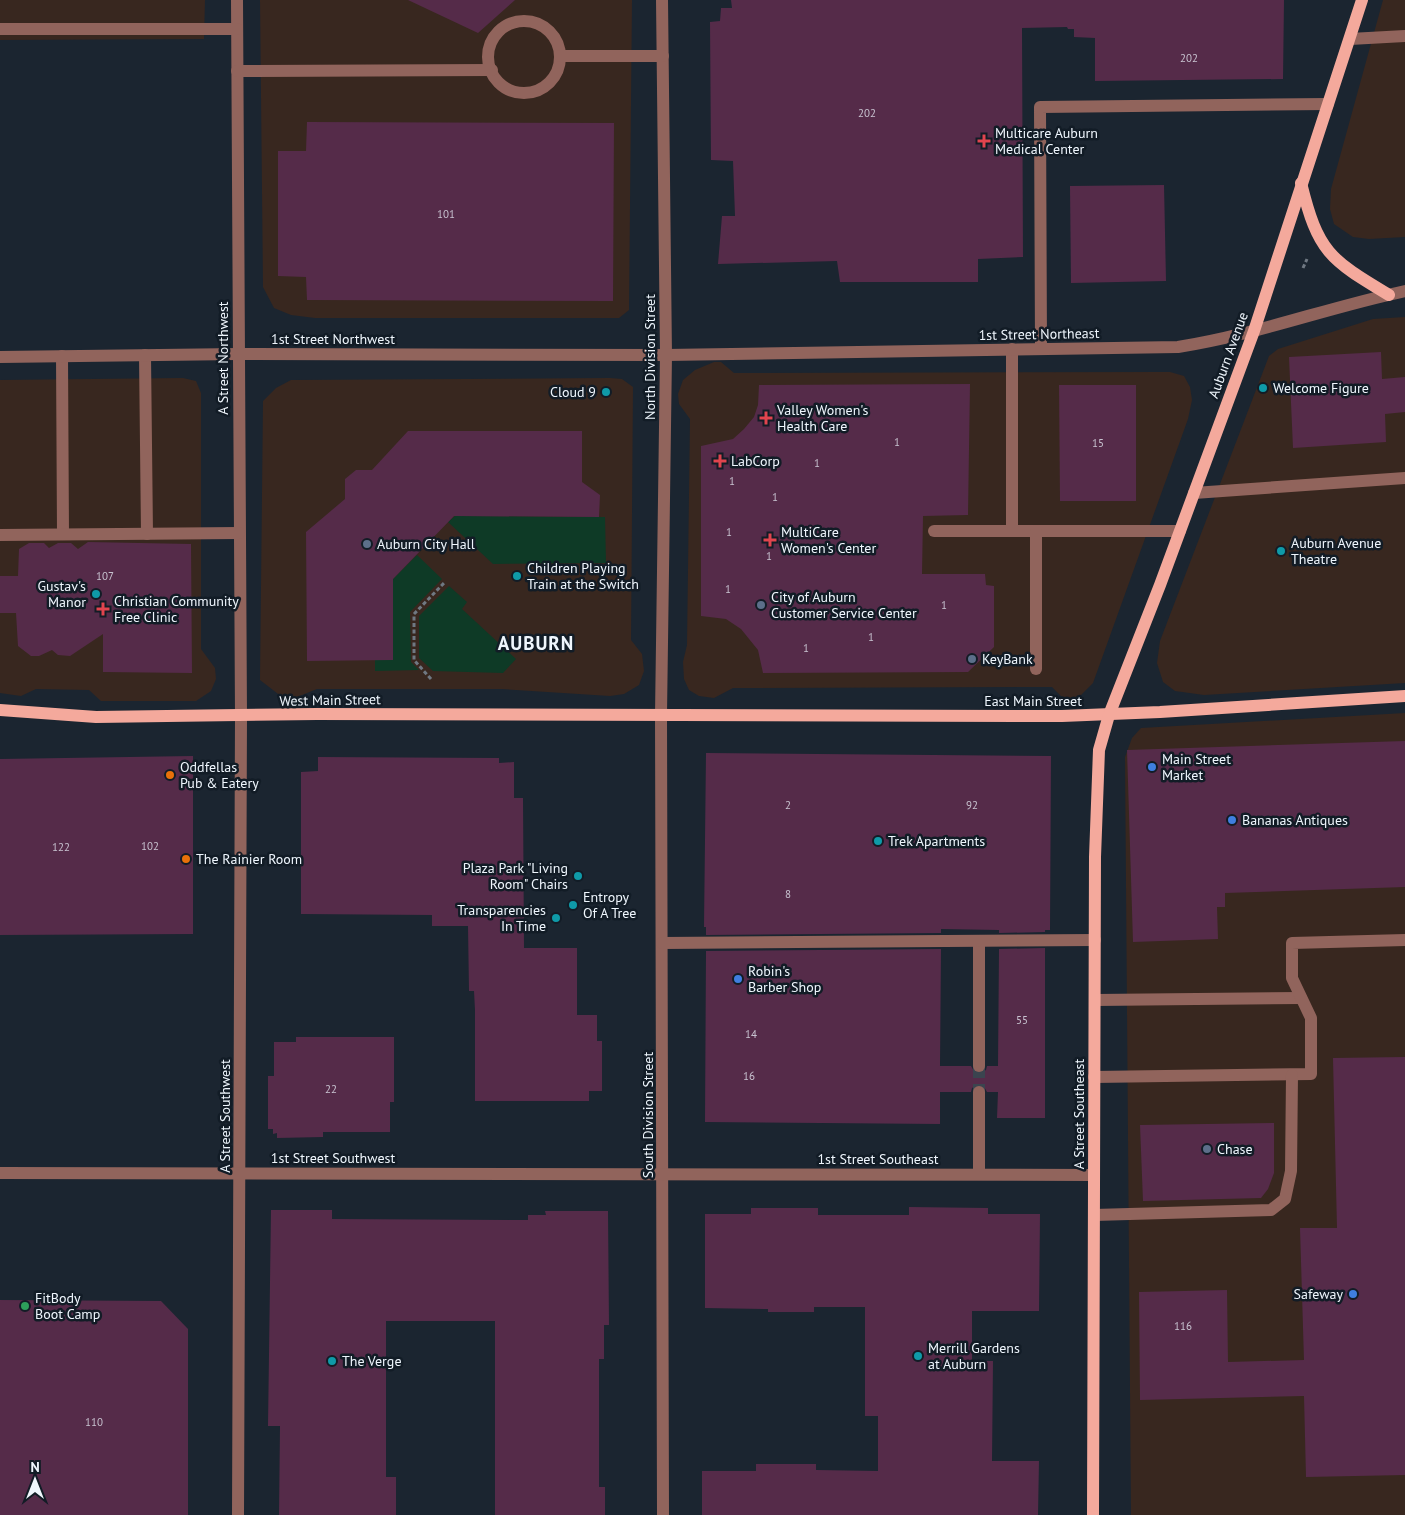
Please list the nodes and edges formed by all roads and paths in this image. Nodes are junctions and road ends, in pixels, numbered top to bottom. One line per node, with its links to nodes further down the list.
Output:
1 (237, 0): 5 (street, A Street Northwest)
2 (662, 0): 9 (street, North Division Street)
3 (1362, 0): 7 (main road, Auburn Avenue)
4 (0, 29): 5 (street)
5 (237, 29): 11 (street, A Street Northwest)
6 (1405, 36): 7 (street)
7 (1350, 39): 12 (main road, Auburn Avenue)
8 (560, 56): 9 (street); 10 (street); 10 (street)
9 (663, 56): 23 (street, North Division Street)
10 (492, 70): 11 (street)
11 (237, 71): 21 (street, A Street Northwest)
12 (1328, 104): 13 (main road, Auburn Avenue); 20 (street)
13 (1301, 183): 17 (main road); 18 (main road, Auburn Avenue)
14 (1305, 261): 15 (path)
15 (1303, 268)
16 (1405, 291): 17 (street, 1st Street Northeast)
17 (1389, 295): 18 (street, 1st Street Northeast)
18 (1254, 331): 20 (street, 1st Street Northeast); 27 (main road, Auburn Avenue)
19 (1012, 349): 20 (street, 1st Street Northeast); 23 (street, 1st Street Northeast); 29 (street)
20 (1041, 349)
21 (238, 354): 22 (street, 1st Street Northwest); 23 (street, 1st Street Northwest); 32 (street, A Street Northwest)
22 (145, 355): 24 (street, 1st Street Northwest); 34 (street)
23 (666, 355): 41 (street, North Division Street)
24 (62, 356): 25 (street, 1st Street Northwest); 33 (street)
25 (0, 357)
26 (1405, 478): 27 (street)
27 (1194, 493): 31 (main road, Auburn Avenue)
28 (934, 531): 29 (street)
29 (1012, 531): 30 (street)
30 (1036, 531): 31 (street); 37 (street)
31 (1180, 531): 42 (main road, Auburn Avenue)
32 (239, 533): 34 (street); 43 (street, A Street Northwest)
33 (63, 534): 34 (street); 35 (street)
34 (147, 534)
35 (0, 535)
36 (445, 582): 38 (path)
37 (1036, 669)
38 (431, 679)
39 (1405, 696): 42 (main road, East Main Street)
40 (0, 710): 43 (main road, West Main Street)
41 (661, 715): 42 (main road, East Main Street); 43 (main road, West Main Street); 47 (street, South Division Street)
42 (1109, 715): 44 (main road, A Street Southeast)
43 (241, 716): 56 (street, A Street Southwest)
44 (1095, 940): 46 (street); 49 (main road, A Street Southeast)
45 (1405, 940): 48 (street)
46 (979, 941): 47 (street); 50 (street)
47 (662, 943): 55 (street, South Division Street)
48 (1301, 998): 49 (street); 51 (street)
49 (1095, 1000): 52 (main road, A Street Southeast)
50 (979, 1066)
51 (1292, 1075): 52 (street); 59 (street)
52 (1094, 1077): 58 (main road, A Street Southeast)
53 (979, 1092): 57 (street)
54 (1, 1173): 56 (street, 1st Street Southwest)
55 (663, 1173): 56 (street, 1st Street Southwest); 57 (street, 1st Street Southeast); 61 (street, South Division Street)
56 (240, 1174): 60 (street, A Street Southwest)
57 (979, 1174): 58 (street, 1st Street Southeast)
58 (1094, 1175): 59 (main road, A Street Southeast)
59 (1094, 1215): 62 (main road, A Street Southeast)
60 (238, 1515)
61 (663, 1515)
62 (1092, 1515)

